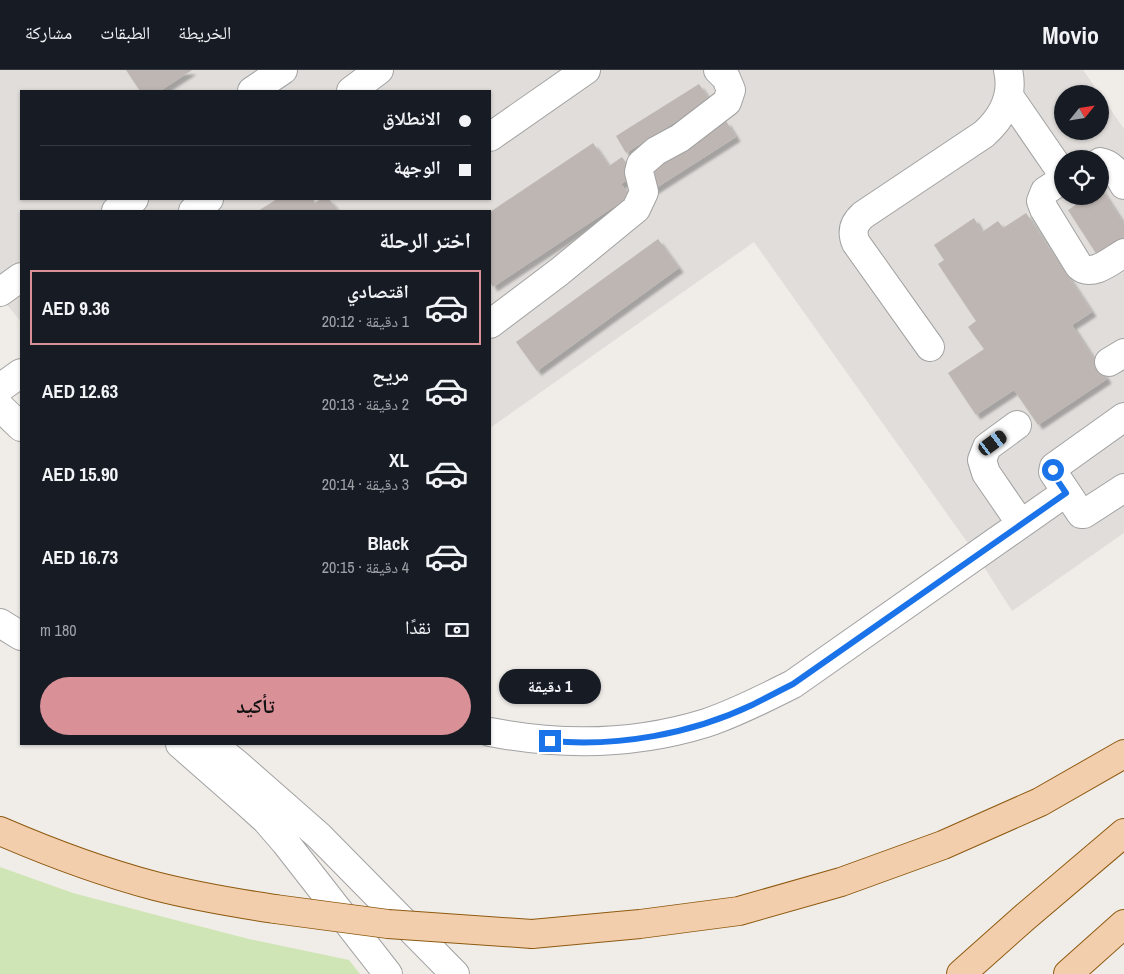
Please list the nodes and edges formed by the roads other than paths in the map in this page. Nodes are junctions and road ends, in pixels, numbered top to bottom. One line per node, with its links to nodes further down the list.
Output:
1 (284, 70): 6 (street)
2 (379, 70): 7 (street)
3 (586, 70): 8 (street)
4 (718, 70): 20 (street)
5 (1009, 83): 9 (street); 21 (street)
6 (254, 90)
7 (352, 90)
8 (491, 136)
9 (1054, 159)
10 (1109, 165): 12 (street)
11 (1054, 185): 17 (street)
12 (1124, 185)
13 (132, 200): 15 (street)
14 (208, 200): 16 (street)
15 (118, 210)
16 (194, 210)
17 (1124, 253)
18 (20, 278): 19 (street)
19 (0, 292)
20 (491, 323)
21 (930, 347)
22 (20, 374): 23 (street)
23 (0, 388)
24 (0, 406): 27 (street)
25 (1124, 417): 29 (street)
26 (1017, 425): 30 (street)
27 (20, 426)
28 (1124, 488): 29 (street)
29 (1066, 493): 30 (street)
30 (1021, 524): 35 (street)
31 (0, 607): 32 (street)
32 (20, 618)
33 (0, 623): 34 (street)
34 (20, 635)
35 (491, 732)
36 (181, 745): 45 (street)
37 (213, 745): 46 (street)
38 (1124, 754): 40 (main road, bridge)
39 (1124, 811): 42 (main road)
40 (0, 832)
41 (1124, 833): 42 (main road)
42 (1024, 917): 47 (main road)
43 (1124, 924): 44 (main road)
44 (1098, 947): 48 (main road); 49 (main road)
45 (388, 974)
46 (455, 974)
47 (961, 974)
48 (1068, 974)
49 (1073, 974)

